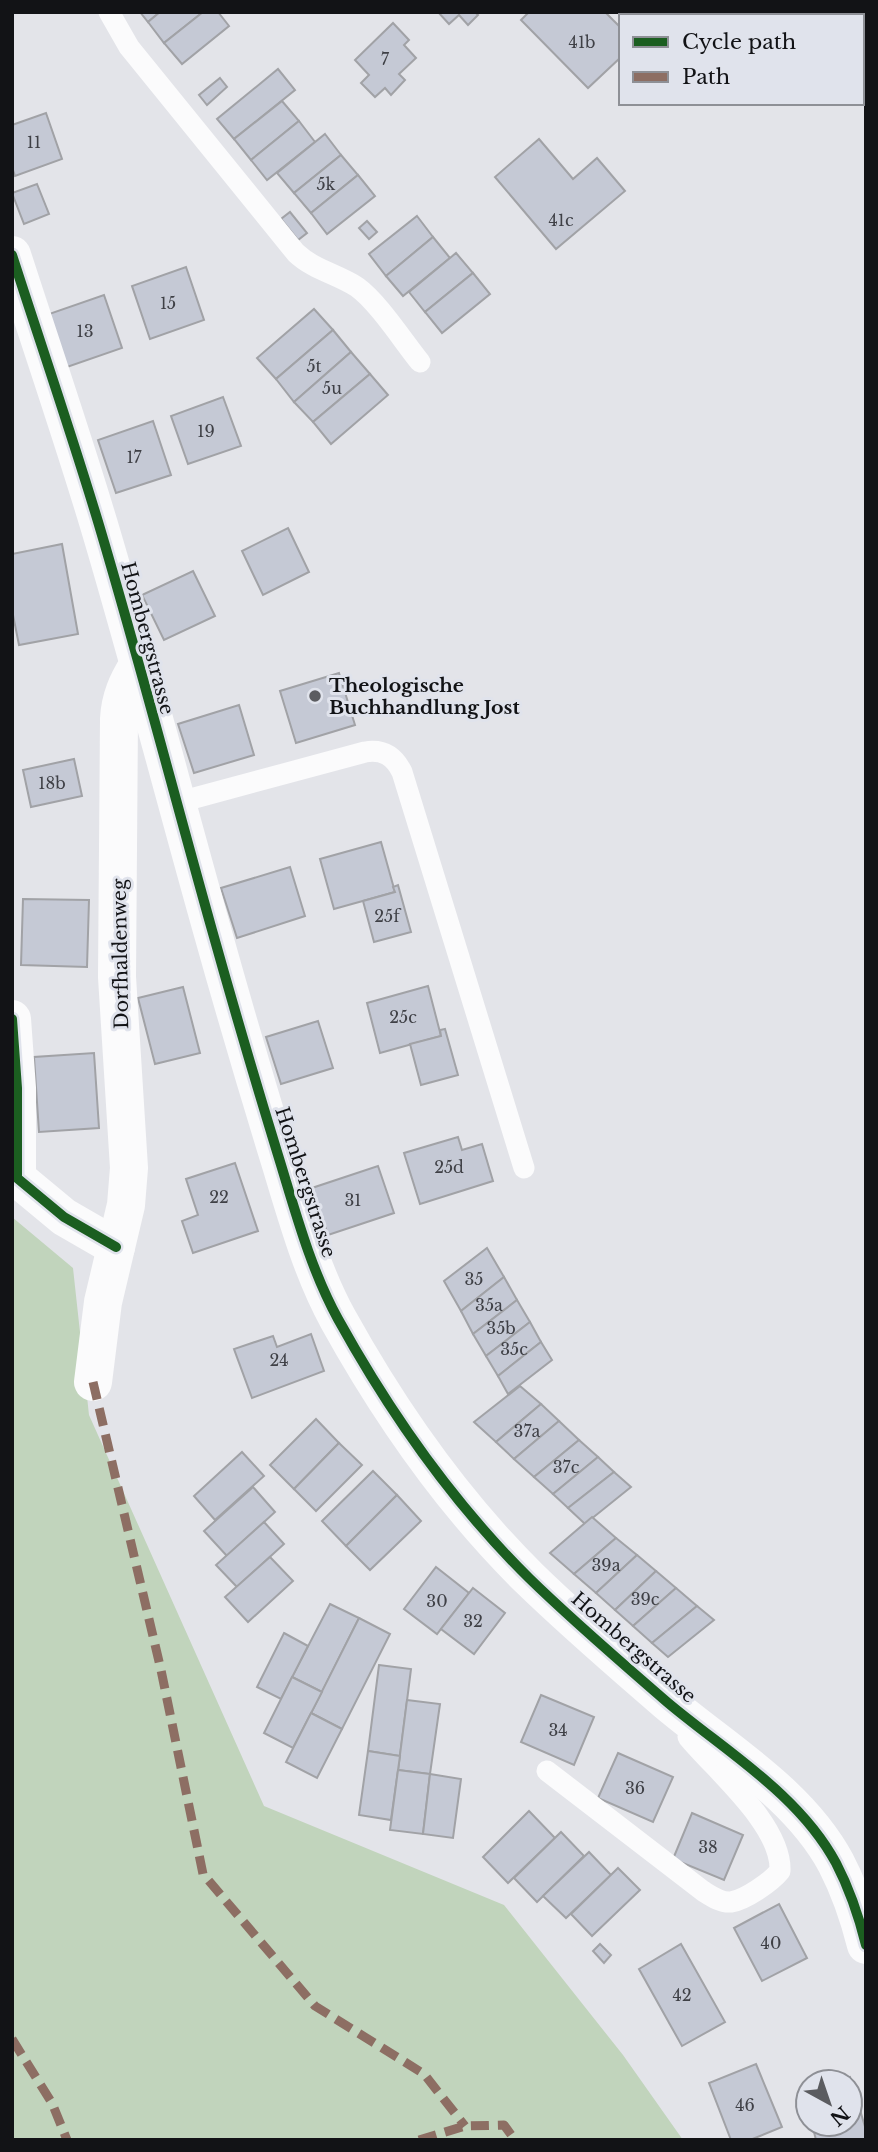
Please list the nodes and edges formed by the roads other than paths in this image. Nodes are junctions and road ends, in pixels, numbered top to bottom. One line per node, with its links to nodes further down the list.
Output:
1 (109, 12): 3 (lane)
2 (12, 256): 4 (street, Hombergstrasse)
3 (420, 362)
4 (138, 665): 5 (street, Hombergstrasse); 8 (street, Dorfhaldenweg)
5 (176, 803): 7 (lane); 10 (street, Hombergstrasse)
6 (12, 1019): 8 (street)
7 (524, 1168)
8 (116, 1247): 9 (street, Dorfhaldenweg)
9 (93, 1382)
10 (668, 1702): 11 (lane); 12 (street, Hombergstrasse)
11 (547, 1771)
12 (866, 1945)

